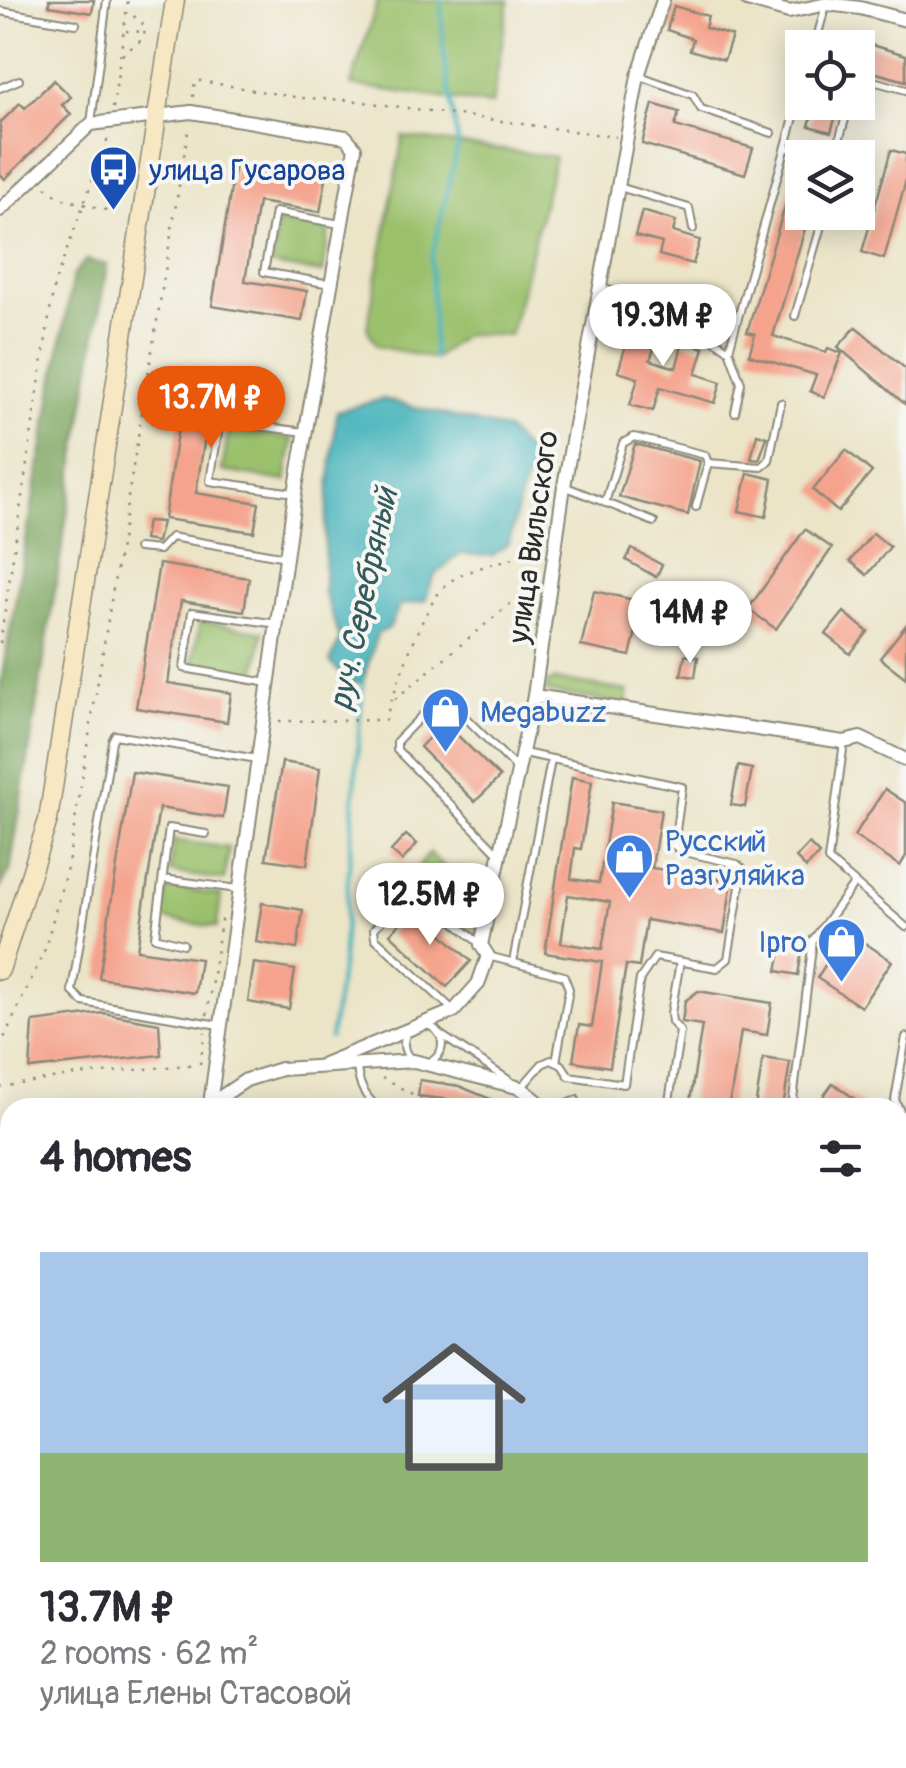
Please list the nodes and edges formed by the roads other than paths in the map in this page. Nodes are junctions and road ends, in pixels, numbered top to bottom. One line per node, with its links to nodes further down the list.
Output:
1 (107, 0): 17 (lane)
2 (174, 0): 16 (main road)
3 (663, 0): 11 (street, улица Вильского)
4 (748, 0): 5 (street)
5 (820, 2): 6 (street); 10 (lane)
6 (862, 4): 8 (street)
7 (0, 11): 9 (lane)
8 (906, 20)
9 (76, 24)
10 (816, 30)
11 (638, 76): 18 (lane); 20 (street, улица Вильского)
12 (19, 80): 14 (lane)
13 (875, 82): 15 (lane)
14 (0, 88)
15 (906, 90)
16 (156, 114): 17 (street); 22 (street); 61 (main road)
17 (91, 124): 21 (street)
18 (772, 133)
19 (785, 150): 30 (lane)
20 (618, 186): 23 (lane); 26 (street, улица Вильского)
21 (0, 210)
22 (340, 224): 25 (street); 25 (lane)
23 (693, 228)
24 (820, 230): 28 (lane)
25 (330, 284): 33 (street)
26 (598, 286): 27 (lane); 35 (street, улица Вильского)
27 (676, 314): 29 (lane); 30 (lane)
28 (795, 316)
29 (671, 347)
30 (729, 350): 32 (lane)
31 (781, 403): 34 (lane)
32 (735, 412)
33 (305, 432): 36 (street); 36 (lane)
34 (708, 463): 37 (lane); 38 (lane)
35 (564, 486): 37 (lane); 44 (street, улица Вильского)
36 (295, 493): 41 (street)
37 (605, 503): 39 (lane)
38 (696, 507)
39 (654, 522)
40 (138, 548): 41 (lane)
41 (287, 557): 42 (street)
42 (278, 624): 43 (street); 43 (lane)
43 (269, 683): 47 (street)
44 (534, 696): 45 (street); 46 (street, улица Вильского)
45 (844, 742): 49 (street); 54 (lane)
46 (523, 753): 48 (lane); 50 (street, улица Вильского)
47 (256, 759): 55 (street); 63 (lane)
48 (551, 760): 59 (lane); 60 (lane)
49 (906, 760)
50 (518, 770): 52 (street, улица Вильского); 52 (lane)
51 (206, 834): 53 (lane)
52 (499, 854): 58 (street, улица Вильского)
53 (163, 879): 55 (lane); 57 (lane)
54 (854, 884): 56 (lane); 77 (lane)
55 (238, 889): 63 (street)
56 (906, 927)
57 (183, 944)
58 (484, 950): 59 (lane); 62 (street, улица Вильского); 62 (lane)
59 (513, 962): 68 (lane)
60 (680, 962): 68 (lane); 76 (lane)
61 (0, 970)
62 (454, 1011): 64 (street)
63 (219, 1025): 72 (street)
64 (415, 1026): 65 (lane); 67 (lane); 69 (street)
65 (438, 1032): 67 (lane); 71 (lane)
66 (906, 1038): 78 (lane)
67 (419, 1062): 70 (street); 71 (street)
68 (556, 1062): 71 (lane)
69 (324, 1064): 70 (street); 73 (street)
70 (357, 1066): 74 (lane)
71 (521, 1088): 75 (street)
72 (210, 1098)
73 (220, 1098)
74 (368, 1098)
75 (534, 1098)
76 (670, 1098)
77 (793, 1098)
78 (895, 1098)

